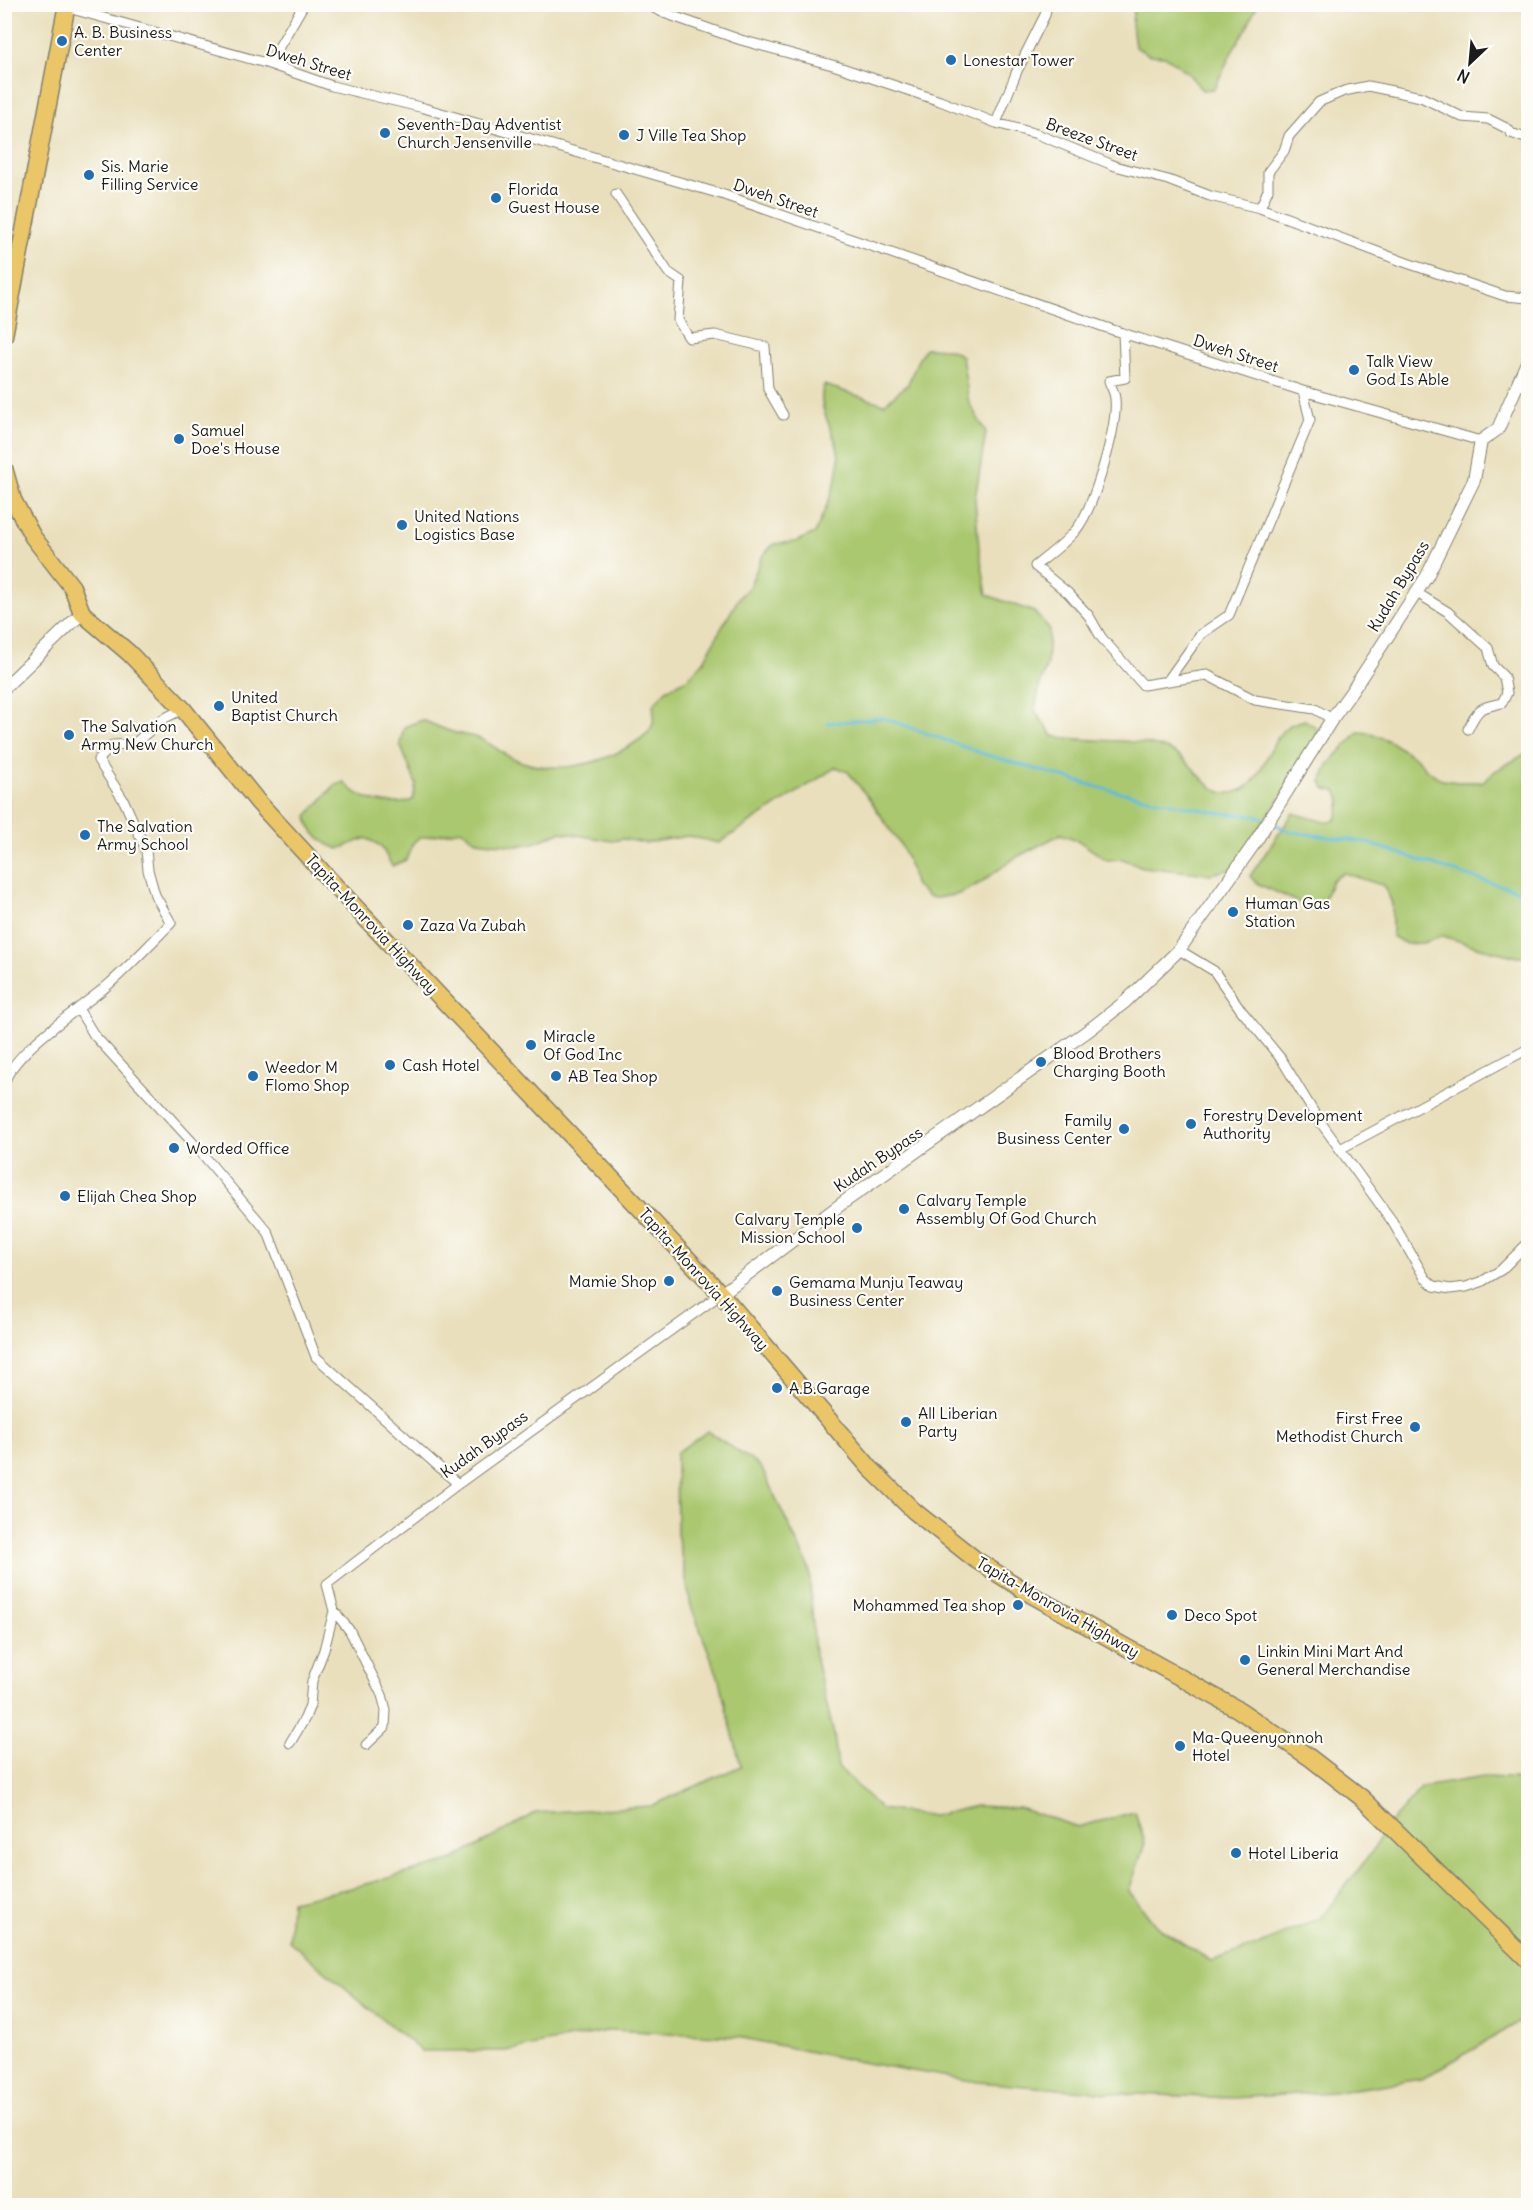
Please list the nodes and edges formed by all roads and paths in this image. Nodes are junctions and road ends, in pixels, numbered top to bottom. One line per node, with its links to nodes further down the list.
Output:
1 (304, 4): 5 (street)
2 (646, 4): 6 (street, Breeze Street)
3 (1047, 4): 6 (street)
4 (62, 6): 5 (street, Dweh Street); 12 (highway)
5 (269, 64): 11 (street, Dweh Street)
6 (996, 123): 9 (street, Breeze Street)
7 (1528, 139): 9 (street)
8 (616, 194): 15 (street)
9 (1260, 208): 10 (street, Breeze Street)
10 (1528, 297)
11 (1123, 333): 14 (street, Dweh Street); 20 (street)
12 (4, 336)
13 (1528, 360): 16 (street)
14 (1303, 391): 16 (street, Dweh Street); 20 (street)
15 (783, 415)
16 (1481, 441): 18 (street, Kudah Bypass)
17 (4, 468): 19 (highway, Tapita-Monrovia Highway)
18 (1417, 593): 23 (street, Kudah Bypass); 24 (street)
19 (82, 613): 21 (street); 22 (highway, Tapita-Monrovia Highway)
20 (1168, 680): 23 (street)
21 (4, 688)
22 (183, 709): 26 (street); 31 (highway, Tapita-Monrovia Highway)
23 (1332, 718): 25 (street, Kudah Bypass)
24 (1468, 729)
25 (1179, 950): 29 (street); 31 (street, Kudah Bypass)
26 (79, 1010): 28 (street); 32 (street)
27 (1528, 1049): 29 (street)
28 (4, 1086)
29 (1340, 1149): 30 (street)
30 (1528, 1243)
31 (721, 1294): 32 (street, Kudah Bypass); 36 (highway, Tapita-Monrovia Highway)
32 (458, 1484): 33 (street, Kudah Bypass)
33 (334, 1611): 34 (street); 35 (street)
34 (290, 1743)
35 (366, 1745)
36 (1528, 1960)

